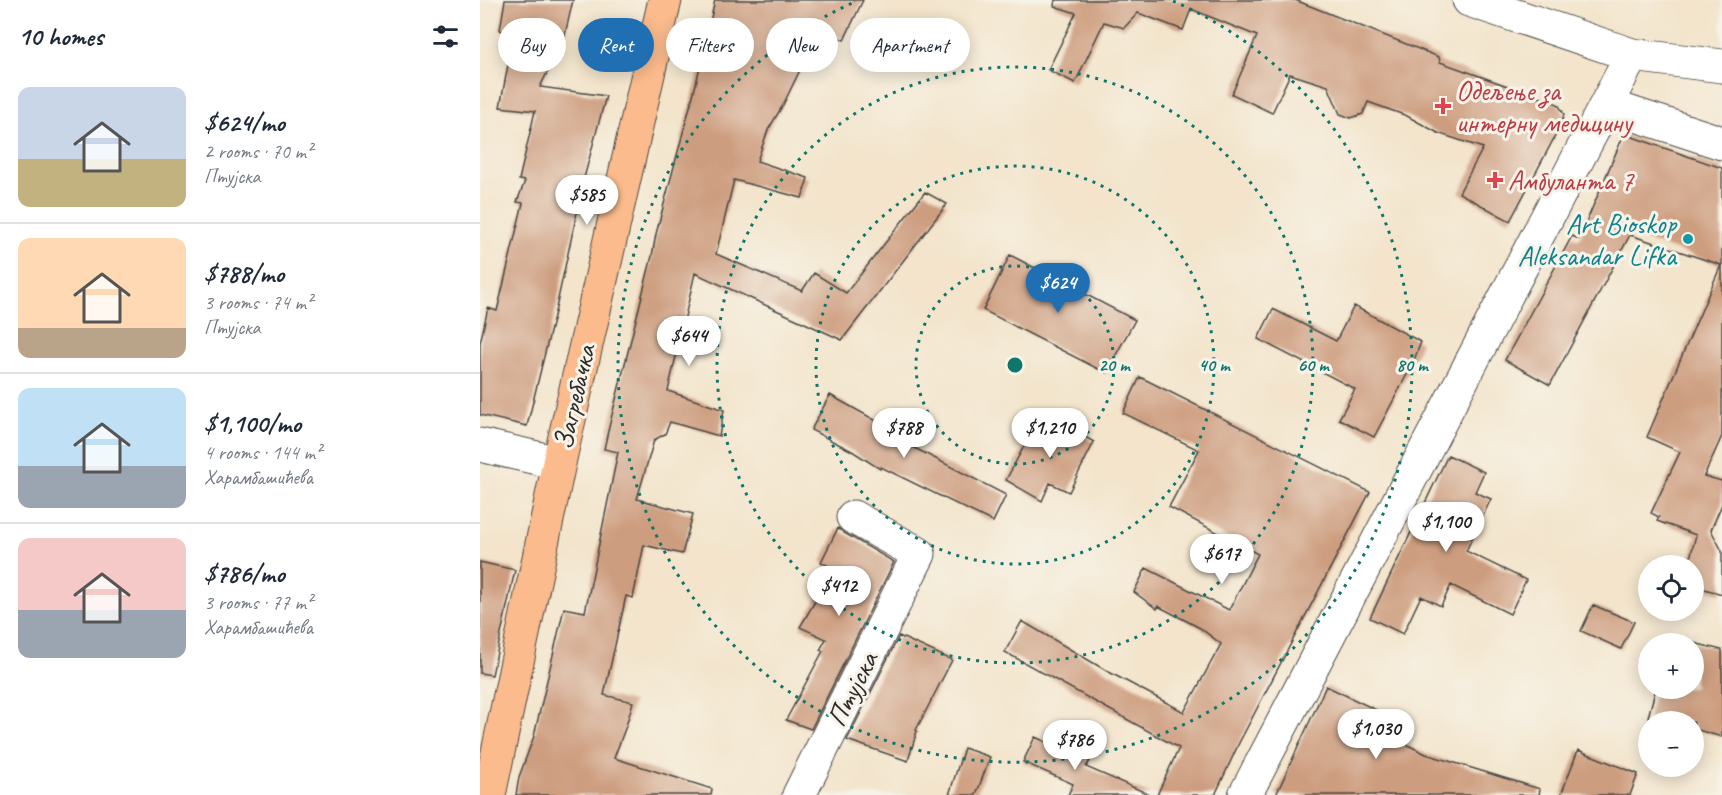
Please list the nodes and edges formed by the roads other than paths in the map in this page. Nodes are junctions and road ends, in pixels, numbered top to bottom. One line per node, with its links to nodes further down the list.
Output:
1 (665, 0): 8 (main road, Загребачка)
2 (1469, 0): 3 (street)
3 (1632, 55): 4 (street); 5 (street)
4 (1722, 66)
5 (1606, 105): 6 (street); 12 (street)
6 (1722, 143)
7 (480, 445): 8 (street)
8 (559, 463): 10 (main road, Загребачка)
9 (853, 517): 11 (street, Птујска)
10 (489, 795)
11 (799, 795)
12 (1245, 795)

